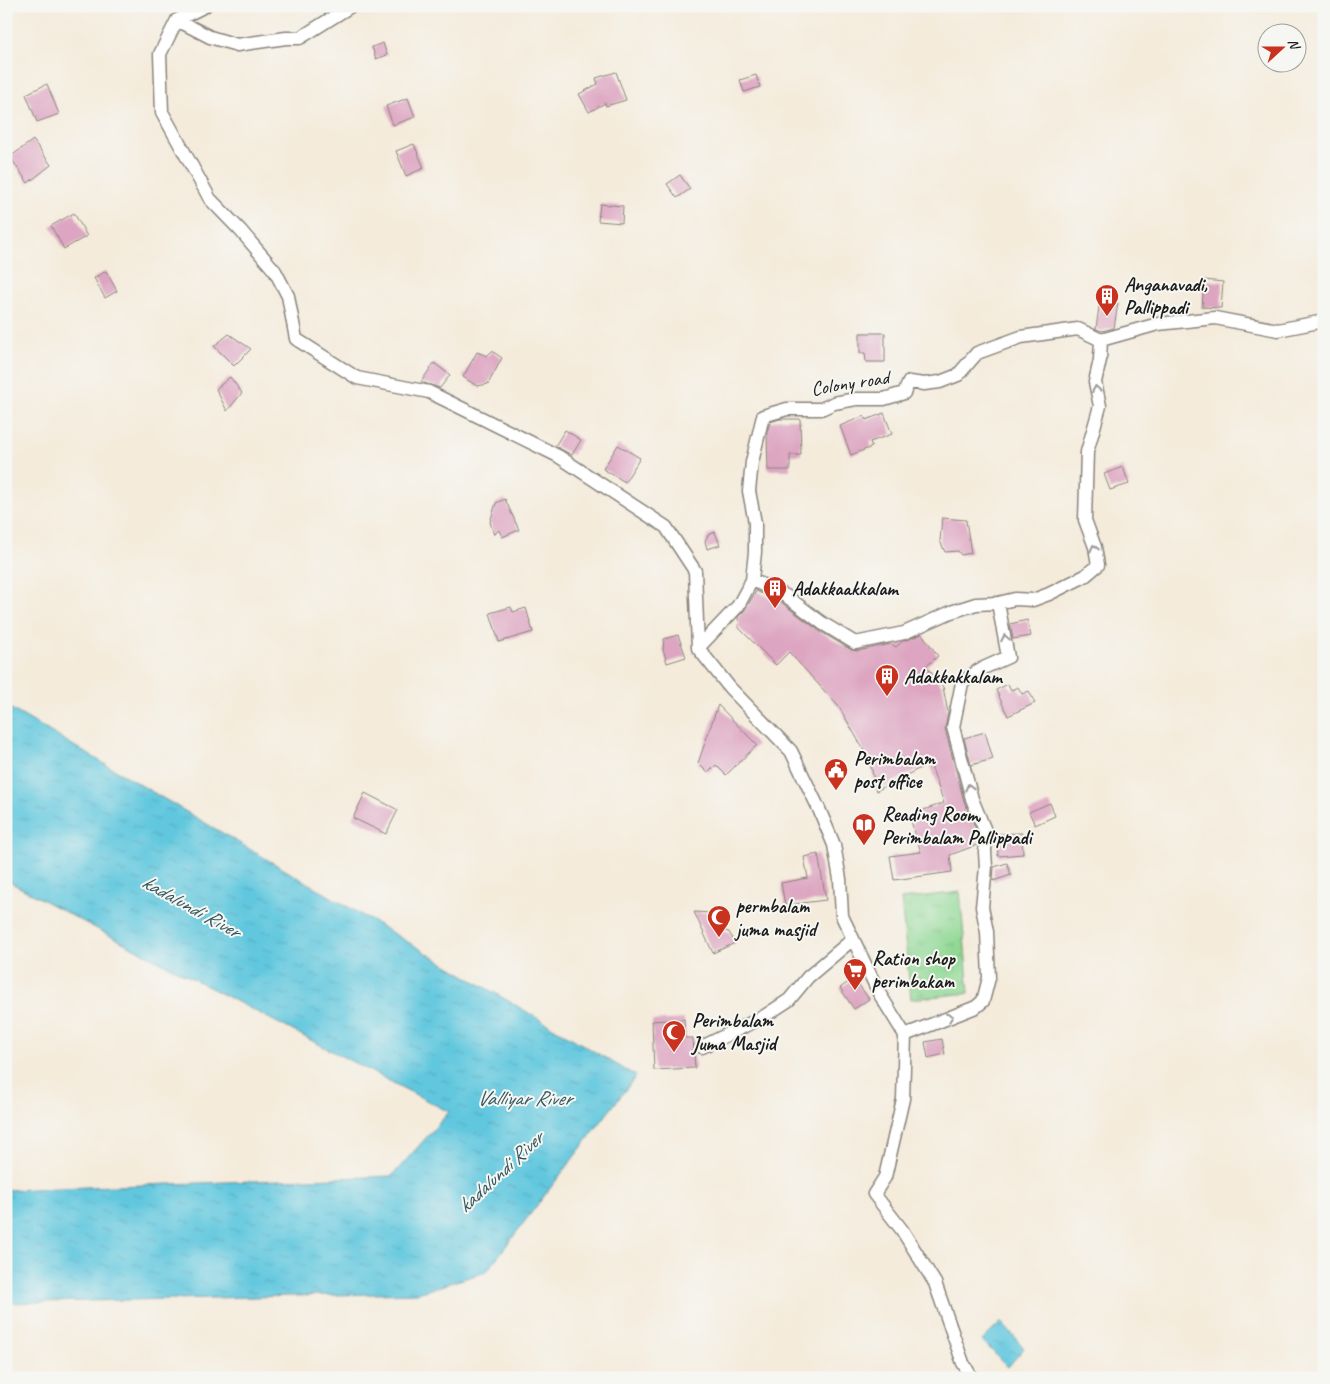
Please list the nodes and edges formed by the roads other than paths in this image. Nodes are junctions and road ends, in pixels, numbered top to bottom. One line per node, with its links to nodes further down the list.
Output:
1 (205, 6): 3 (street)
2 (351, 6): 3 (street)
3 (177, 20): 8 (street)
4 (1324, 321): 5 (street)
5 (1102, 340): 6 (street, Colony road); 7 (street, one-way to 5)
6 (752, 580): 7 (street); 8 (street)
7 (998, 603): 10 (street, one-way to 7)
8 (698, 648): 9 (street)
9 (853, 939): 10 (street); 11 (street)
10 (905, 1035): 12 (street)
11 (702, 1047)
12 (972, 1378)

